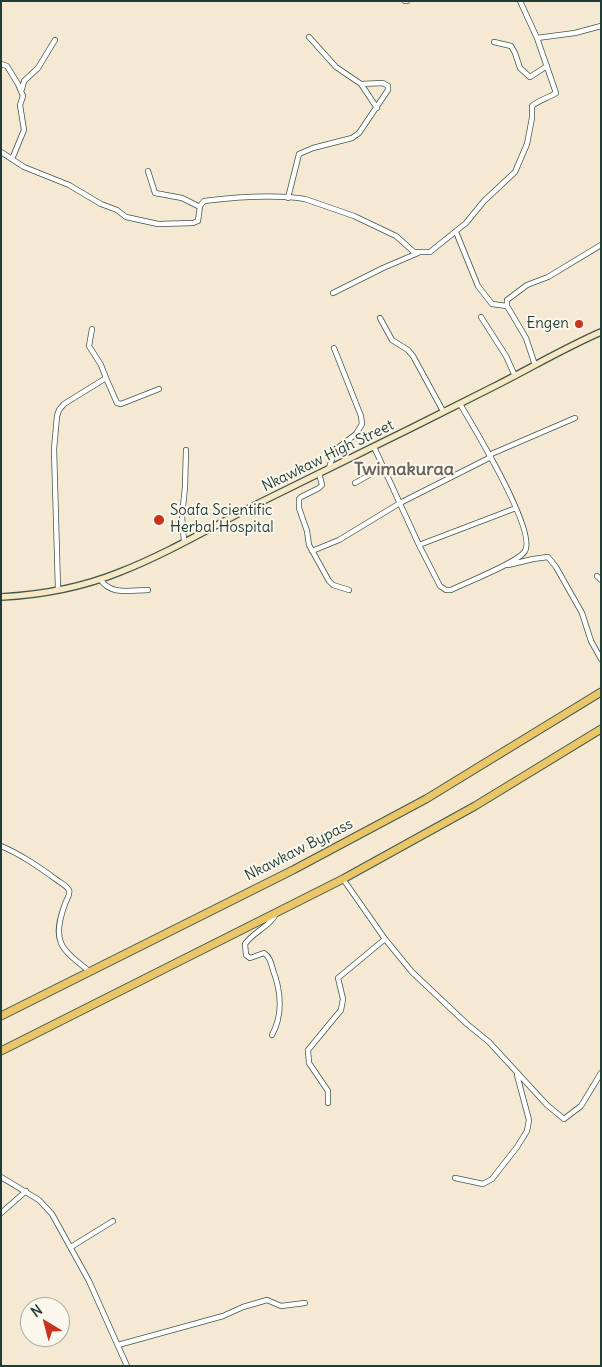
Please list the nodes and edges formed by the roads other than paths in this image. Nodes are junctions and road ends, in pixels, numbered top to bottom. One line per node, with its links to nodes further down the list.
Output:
1 (520, 1): 4 (street)
2 (601, 26): 4 (street)
3 (309, 37): 9 (street)
4 (537, 38): 8 (street)
5 (55, 40): 10 (street)
6 (494, 42): 8 (street)
7 (1, 64): 10 (street)
8 (547, 66): 17 (street)
9 (361, 84): 11 (street); 11 (street)
10 (22, 91): 13 (street)
11 (377, 108): 15 (street)
12 (1, 152): 13 (street)
13 (12, 159): 16 (street)
14 (148, 171): 16 (street)
15 (288, 198): 16 (street); 19 (street)
16 (200, 207)
17 (456, 232): 19 (street); 21 (street)
18 (601, 245): 21 (street)
19 (418, 253): 20 (street)
20 (333, 293)
21 (507, 306): 27 (street)
22 (481, 317): 28 (street)
23 (380, 318): 32 (street)
24 (92, 330): 29 (street)
25 (601, 332): 27 (main road, Nkawkaw High Street)
26 (334, 348): 38 (street)
27 (535, 365): 28 (main road, Nkawkaw High Street)
28 (515, 376): 31 (main road, Nkawkaw High Street)
29 (106, 378): 30 (street); 48 (street)
30 (159, 390)
31 (460, 404): 32 (main road, Nkawkaw High Street); 36 (street)
32 (444, 411): 34 (main road, Nkawkaw High Street)
33 (575, 418): 36 (street)
34 (374, 448): 37 (street); 38 (main road, Nkawkaw High Street)
35 (186, 450): 43 (street)
36 (490, 456): 41 (street); 42 (street)
37 (383, 467): 40 (street); 41 (street)
38 (329, 468): 39 (main road, Nkawkaw High Street)
39 (319, 473): 43 (main road, Nkawkaw High Street); 45 (street)
40 (354, 483)
41 (400, 503): 44 (street); 45 (street)
42 (516, 508): 44 (street); 46 (street)
43 (184, 542): 47 (main road, Nkawkaw High Street)
44 (419, 545): 46 (street)
45 (312, 551): 50 (street)
46 (499, 567): 52 (street)
47 (100, 579): 48 (main road, Nkawkaw High Street); 49 (street)
48 (58, 589): 51 (main road, Nkawkaw High Street)
49 (148, 590)
50 (349, 590)
51 (1, 597)
52 (601, 659)
53 (601, 692): 59 (highway, Nkawkaw Bypass)
54 (601, 729): 56 (highway)
55 (1, 846): 59 (street)
56 (343, 879): 57 (highway); 58 (street)
57 (277, 912): 61 (street); 62 (highway)
58 (385, 939): 63 (street); 66 (street)
59 (89, 971): 60 (highway, Nkawkaw Bypass)
60 (1, 1016)
61 (272, 1035)
62 (1, 1052)
63 (516, 1073): 65 (street); 68 (street)
64 (601, 1073): 65 (street)
65 (599, 1081)
66 (328, 1103)
67 (1, 1177): 69 (street)
68 (455, 1178)
69 (26, 1191): 70 (street); 72 (street)
70 (1, 1213)
71 (113, 1221): 72 (street)
72 (72, 1247): 74 (street)
73 (305, 1303): 74 (street)
74 (118, 1345): 75 (street)
75 (127, 1366)

